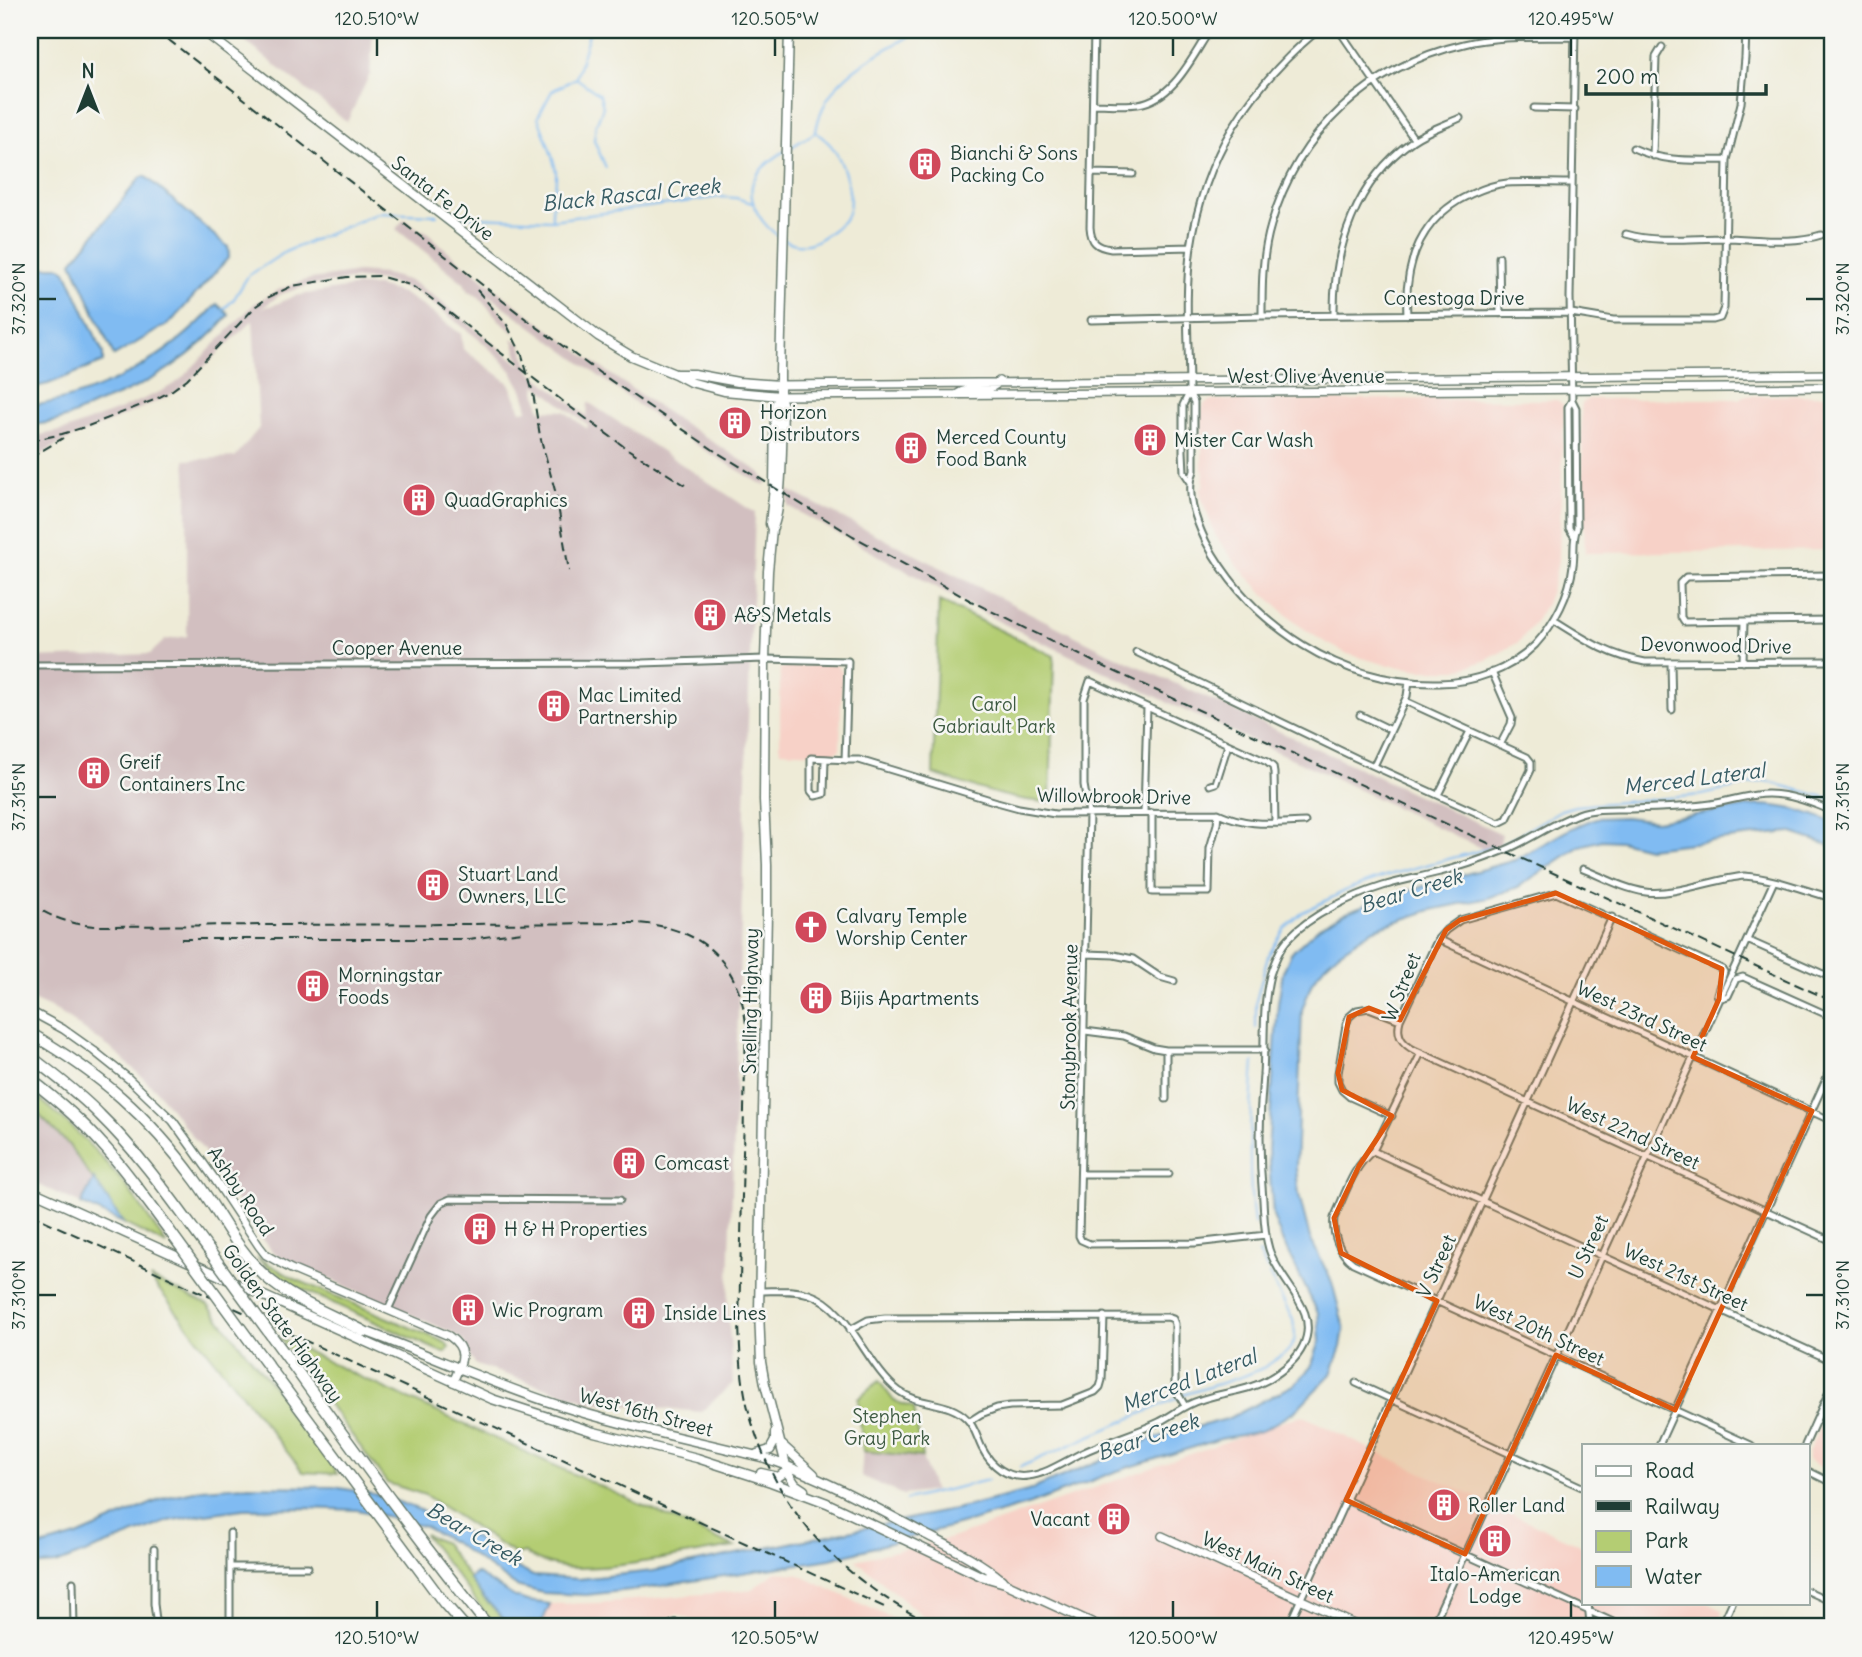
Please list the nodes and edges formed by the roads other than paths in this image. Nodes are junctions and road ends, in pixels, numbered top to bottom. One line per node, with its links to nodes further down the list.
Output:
1 (202, 30): 34 (main road, Santa Fe Drive)
2 (789, 30): 39 (main road, Snelling Highway)
3 (1094, 30): 11 (street)
4 (1209, 30): 11 (street)
5 (1318, 30): 25 (street)
6 (1339, 30): 10 (street)
7 (1745, 30): 18 (street)
8 (1575, 33): 10 (street); 13 (street)
9 (1662, 47): 17 (street)
10 (1375, 81): 15 (street); 31 (street)
11 (1093, 104): 19 (street)
12 (1534, 108): 13 (street)
13 (1575, 109): 21 (street)
14 (1461, 118): 15 (street)
15 (1414, 139): 29 (street)
16 (1633, 148): 17 (street)
17 (1653, 156): 18 (street)
18 (1727, 160): 24 (street)
19 (1092, 173): 20 (street); 25 (street)
20 (1133, 173)
21 (1572, 183): 27 (street); 30 (street)
22 (1626, 234): 24 (street)
23 (1821, 235): 24 (street)
24 (1726, 238): 27 (street, Conestoga Drive)
25 (1191, 247): 32 (street)
26 (1499, 257): 28 (street)
27 (1571, 313): 28 (street, Conestoga Drive); 36 (street)
28 (1500, 314): 30 (street, Conestoga Drive)
29 (1334, 315): 30 (street, Conestoga Drive); 31 (street, Conestoga Drive)
30 (1407, 315)
31 (1262, 316): 32 (street, Conestoga Drive)
32 (1188, 317): 33 (street, Conestoga Drive); 37 (street)
33 (1091, 320)
34 (676, 373): 39 (main road, Santa Fe Drive); 44 (main road, Santa Fe Drive)
35 (1832, 374): 36 (main road, West Olive Avenue)
36 (1572, 376): 37 (main road, West Olive Avenue); 41 (street)
37 (1189, 379): 38 (main road, West Olive Avenue); 42 (street)
38 (999, 381): 39 (main road, West Olive Avenue); 43 (main road)
39 (780, 385): 44 (main road, Snelling Highway)
40 (1832, 387): 41 (main road, West Olive Avenue)
41 (1572, 390): 42 (main road, West Olive Avenue); 45 (street)
42 (1189, 393): 43 (main road, West Olive Avenue); 49 (street); 49 (street)
43 (957, 394): 44 (main road, West Olive Avenue)
44 (780, 396): 57 (main road, Snelling Highway)
45 (1572, 400): 46 (street); 47 (street)
46 (1568, 439): 47 (street); 48 (street)
47 (1576, 474): 50 (street)
48 (1568, 476): 50 (street); 51 (street)
49 (1190, 481): 63 (street)
50 (1577, 508): 51 (street)
51 (1574, 536): 53 (street)
52 (1832, 575): 55 (street)
53 (1554, 620): 60 (street, Devonwood Drive); 62 (street)
54 (1832, 620): 55 (street)
55 (1744, 621): 59 (street)
56 (1136, 652): 74 (street)
57 (765, 659): 61 (street, Cooper Avenue); 73 (street); 123 (main road, Snelling Highway)
58 (1832, 661): 59 (street, Devonwood Drive)
59 (1743, 662): 60 (street, Devonwood Drive)
60 (1671, 663): 66 (street)
61 (30, 665)
62 (1492, 672): 63 (street); 71 (street)
63 (1409, 682): 64 (street)
64 (1405, 701): 68 (street); 69 (street)
65 (1147, 707): 70 (street); 78 (street); 81 (street, Stonybrook Avenue)
66 (1672, 710)
67 (1360, 715): 68 (street)
68 (1391, 730): 74 (street)
69 (1470, 731): 71 (street); 76 (street)
70 (1228, 745): 75 (street); 83 (street)
71 (1500, 745): 76 (street)
72 (825, 759): 72 (street); 73 (street, Willowbrook Drive)
73 (845, 760): 81 (street, Willowbrook Drive)
74 (1374, 766): 76 (street)
75 (1210, 785)
76 (1438, 795)
77 (1832, 811): 101 (street)
78 (1144, 813): 79 (street, Willowbrook Drive); 81 (street, Willowbrook Drive)
79 (1152, 813): 80 (street, Willowbrook Drive); 80 (street)
80 (1217, 813): 83 (street, Willowbrook Drive)
81 (1089, 814): 90 (street, Stonybrook Avenue)
82 (1305, 822): 83 (street, Willowbrook Drive)
83 (1275, 823)
84 (1583, 869): 85 (street)
85 (1774, 881): 86 (street); 89 (street, U Street)
86 (1832, 898)
87 (1612, 917): 88 (street, W Street); 93 (street); 94 (street, V Street)
88 (1438, 939): 94 (street, West 23rd Street); 97 (street, W Street)
89 (1747, 940): 91 (street); 93 (street, U Street)
90 (1086, 954): 92 (street); 98 (street, Stonybrook Avenue)
91 (1832, 978)
92 (1174, 981)
93 (1719, 999): 96 (street); 104 (street, U Street)
94 (1574, 1002): 104 (street, West 23rd Street); 108 (street, V Street)
95 (30, 1011): 126 (main road, Ashby Road)
96 (1832, 1017)
97 (1400, 1020): 102 (street, W Street); 110 (street)
98 (1085, 1031): 100 (street); 114 (street, Stonybrook Avenue)
99 (30, 1033): 130 (highway)
100 (1166, 1050): 101 (street); 107 (street)
101 (1265, 1050): 120 (street)
102 (1421, 1053): 108 (street, West 22nd Street); 110 (street)
103 (30, 1056): 174 (highway, Golden State Highway, bridge)
104 (1693, 1057): 109 (street, West 23rd Street); 113 (street, U Street)
105 (1832, 1066): 109 (street)
106 (30, 1080): 173 (highway, Golden State Highway, bridge)
107 (1166, 1099)
108 (1528, 1102): 113 (street, West 22nd Street); 118 (street, V Street)
109 (1812, 1111): 111 (street, West 23rd Street); 119 (street)
110 (1392, 1116): 112 (street)
111 (1832, 1121)
112 (1373, 1152): 118 (street, West 21st Street); 125 (street, West 20th Street)
113 (1647, 1157): 119 (street, West 22nd Street); 122 (street, U Street)
114 (1080, 1174): 115 (street); 120 (street, Stonybrook Avenue)
115 (1169, 1174)
116 (30, 1191): 124 (main road, West 16th Street)
117 (620, 1200): 126 (street)
118 (1483, 1201): 122 (street, West 21st Street); 125 (street, V Street)
119 (1766, 1211): 121 (street, West 22nd Street); 127 (street)
120 (1266, 1235): 138 (street)
121 (1832, 1241)
122 (1602, 1256): 127 (street, West 21st Street); 131 (street, U Street)
123 (760, 1291): 129 (street); 140 (main road, Snelling Highway)
124 (267, 1297): 130 (main road, West 16th Street); 134 (main road, West 16th Street)
125 (1437, 1301): 131 (street, West 20th Street); 137 (street, V Street)
126 (388, 1310): 133 (main road, Ashby Road)
127 (1721, 1310): 132 (street, West 21st Street); 139 (street)
128 (1104, 1316): 129 (street); 138 (street); 141 (street)
129 (850, 1330): 141 (street)
130 (363, 1331): 133 (main road, West 16th Street)
131 (1556, 1355): 139 (street, West 20th Street); 147 (street, U Street)
132 (1832, 1361)
133 (459, 1369): 134 (main road); 146 (main road, West 16th Street)
134 (453, 1382): 148 (main road, West 16th Street)
135 (1356, 1383): 137 (street)
136 (1832, 1385): 145 (street)
137 (1392, 1399): 147 (street); 154 (street, V Street)
138 (1185, 1406): 141 (street)
139 (1675, 1410): 143 (street); 144 (street, West 20th Street)
140 (774, 1420): 142 (main road, Snelling Highway); 146 (main road)
141 (970, 1421)
142 (780, 1443): 149 (main road, Snelling Highway); 151 (main road)
143 (1659, 1444)
144 (1749, 1444)
145 (1805, 1444)
146 (751, 1454): 149 (main road, West 16th Street)
147 (1511, 1454): 153 (street); 159 (street, U Street)
148 (697, 1458): 149 (main road); 155 (main road, West 16th Street)
149 (787, 1468): 151 (main road, West 16th Street); 155 (main road)
150 (1810, 1472): 152 (street)
151 (822, 1480): 163 (main road, West 16th Street)
152 (1832, 1483)
153 (1582, 1487)
154 (1346, 1500): 159 (street); 165 (street, V Street)
155 (827, 1503): 163 (main road, West 16th Street)
156 (230, 1533): 160 (street)
157 (1162, 1536): 165 (main road, West Main Street)
158 (154, 1549): 171 (street)
159 (1465, 1554): 169 (street); 180 (street, U Street)
160 (230, 1567): 161 (street); 172 (street)
161 (308, 1567)
162 (74, 1583): 170 (street)
163 (1005, 1583): 177 (main road, West 16th Street)
164 (1810, 1592): 166 (street)
165 (1300, 1600): 178 (street, V Street); 179 (main road, West Main Street)
166 (1832, 1602)
167 (1588, 1604): 169 (street)
168 (1732, 1604): 183 (street)
169 (1590, 1612): 181 (street); 182 (street)
170 (74, 1627)
171 (157, 1627)
172 (230, 1627)
173 (465, 1627)
174 (489, 1627)
175 (667, 1627): 176 (main road)
176 (691, 1627)
177 (1101, 1627)
178 (1288, 1627)
179 (1361, 1627)
180 (1432, 1627)
181 (1589, 1627)
182 (1624, 1627)
183 (1721, 1627)

